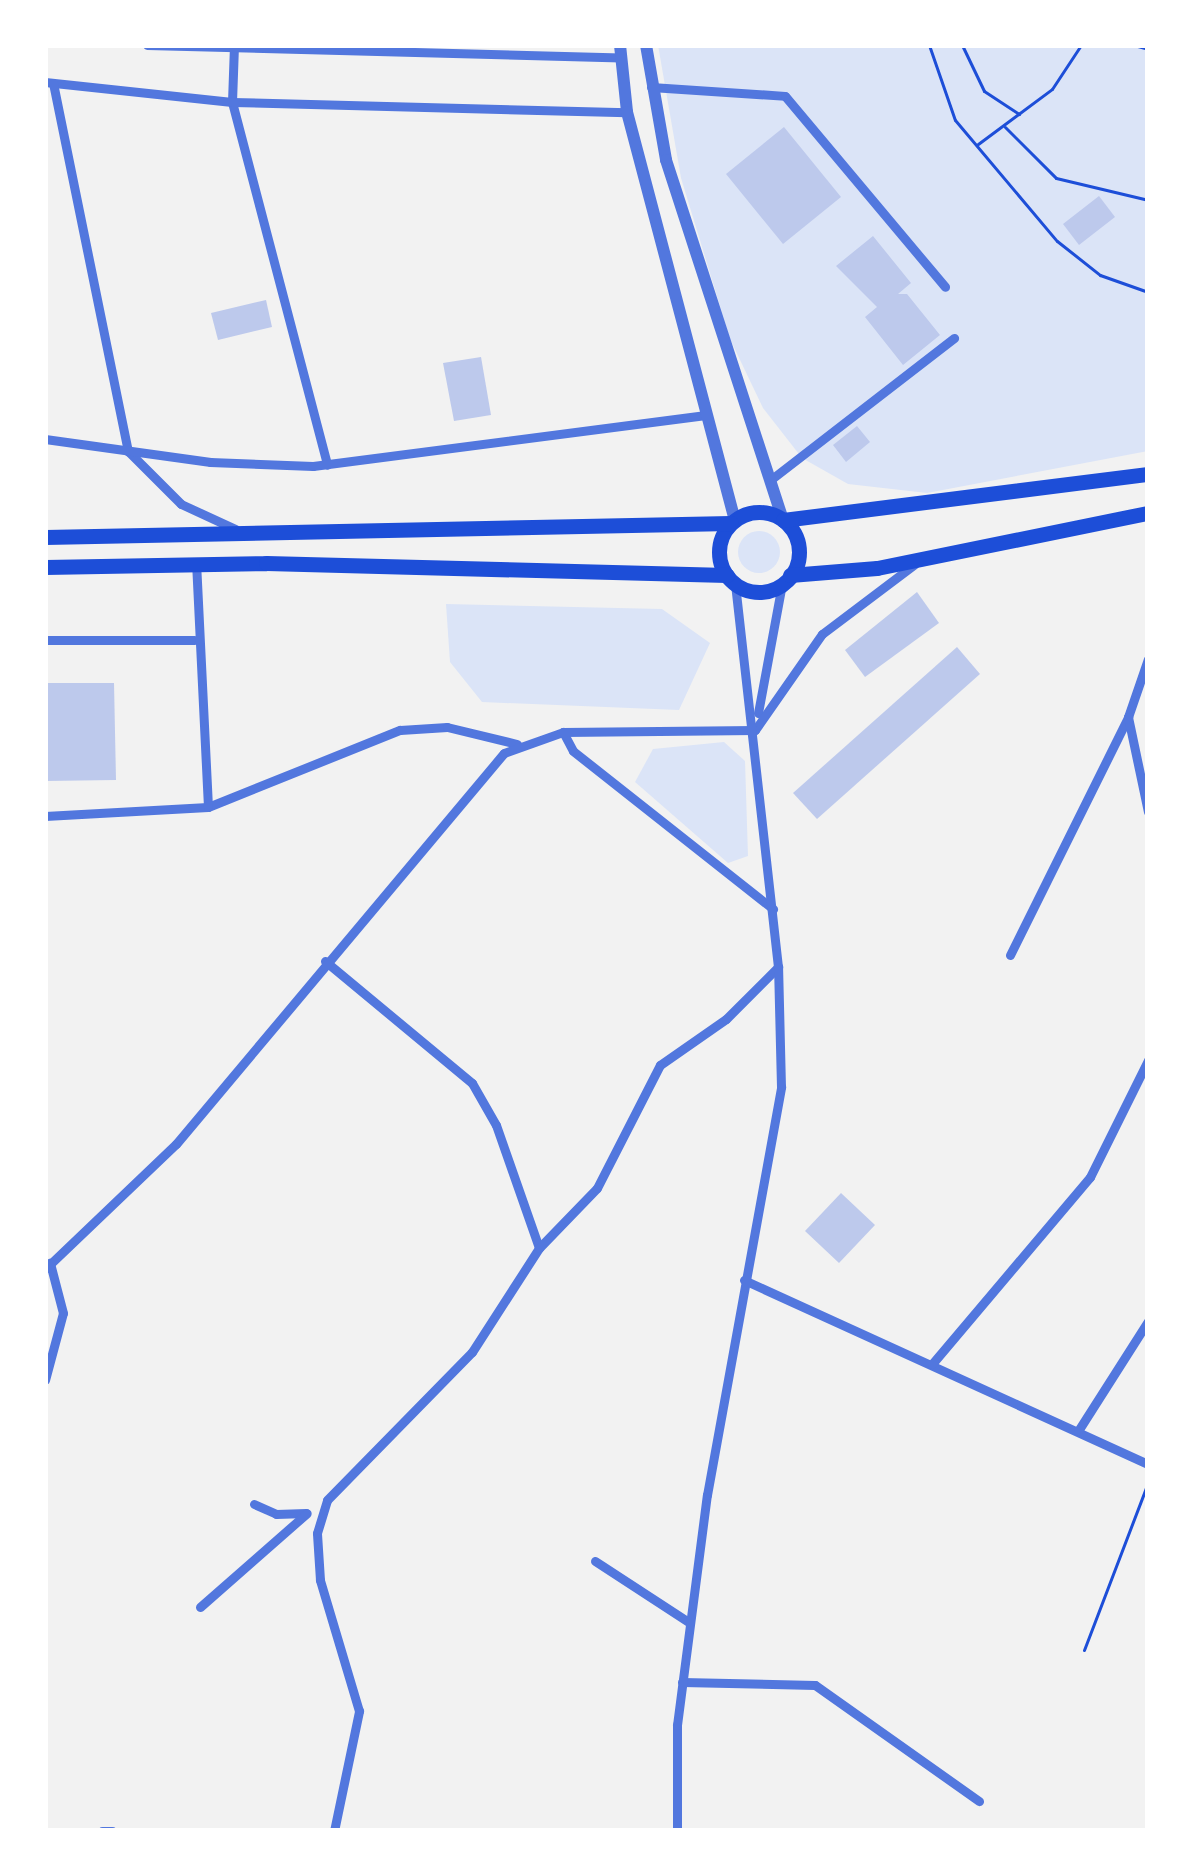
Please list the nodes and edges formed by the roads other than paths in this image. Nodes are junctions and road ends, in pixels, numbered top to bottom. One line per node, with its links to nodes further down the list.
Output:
1 (148, 45): 3 (street)
2 (646, 45): 7 (street)
3 (234, 47): 4 (street); 8 (street)
4 (430, 49): 5 (street)
5 (621, 51): 9 (street)
6 (49, 83): 8 (street); 14 (street)
7 (650, 87): 10 (street); 17 (street)
8 (232, 102): 9 (street); 15 (street)
9 (627, 112): 12 (street)
10 (945, 287)
11 (954, 338): 17 (street)
12 (706, 415): 15 (street); 20 (street)
13 (45, 439): 14 (street)
14 (128, 451): 15 (street); 21 (street)
15 (327, 465)
16 (1148, 474): 19 (main road)
17 (770, 481): 19 (street)
18 (1148, 513): 23 (main road)
19 (783, 520): 20 (main road); 27 (main road)
20 (733, 522): 21 (main road); 26 (main road)
21 (250, 532): 22 (main road)
22 (45, 536)
23 (926, 559): 27 (main road); 32 (street)
24 (196, 564): 25 (main road); 26 (main road); 29 (street)
25 (45, 567)
26 (731, 579): 27 (main road); 32 (street)
27 (786, 579): 32 (street)
28 (45, 640): 29 (street)
29 (194, 640): 35 (street)
30 (1148, 659): 31 (street)
31 (1128, 717): 36 (street); 39 (street)
32 (755, 730): 33 (street); 38 (street)
33 (562, 732): 34 (street); 38 (street)
34 (517, 745): 35 (street); 40 (street)
35 (208, 807): 37 (street)
36 (1148, 812)
37 (45, 816)
38 (772, 909): 41 (street)
39 (1010, 956)
40 (325, 961): 43 (street); 44 (street)
41 (778, 967): 43 (street); 45 (street)
42 (1148, 1060): 47 (street)
43 (538, 1248): 52 (street)
44 (47, 1265): 48 (street)
45 (744, 1280): 47 (street); 56 (street)
46 (1148, 1322): 49 (street)
47 (932, 1364): 49 (street)
48 (45, 1379)
49 (1078, 1431): 50 (street)
50 (1148, 1465)
51 (254, 1504): 53 (street)
52 (322, 1510): 53 (street); 61 (street)
53 (307, 1513): 55 (street)
54 (595, 1561): 56 (street)
55 (200, 1607)
56 (690, 1623): 57 (street)
57 (682, 1682): 58 (street); 62 (street)
58 (979, 1801)
59 (102, 1831): 60 (street)
60 (112, 1831)
61 (334, 1831)
62 (677, 1831)

